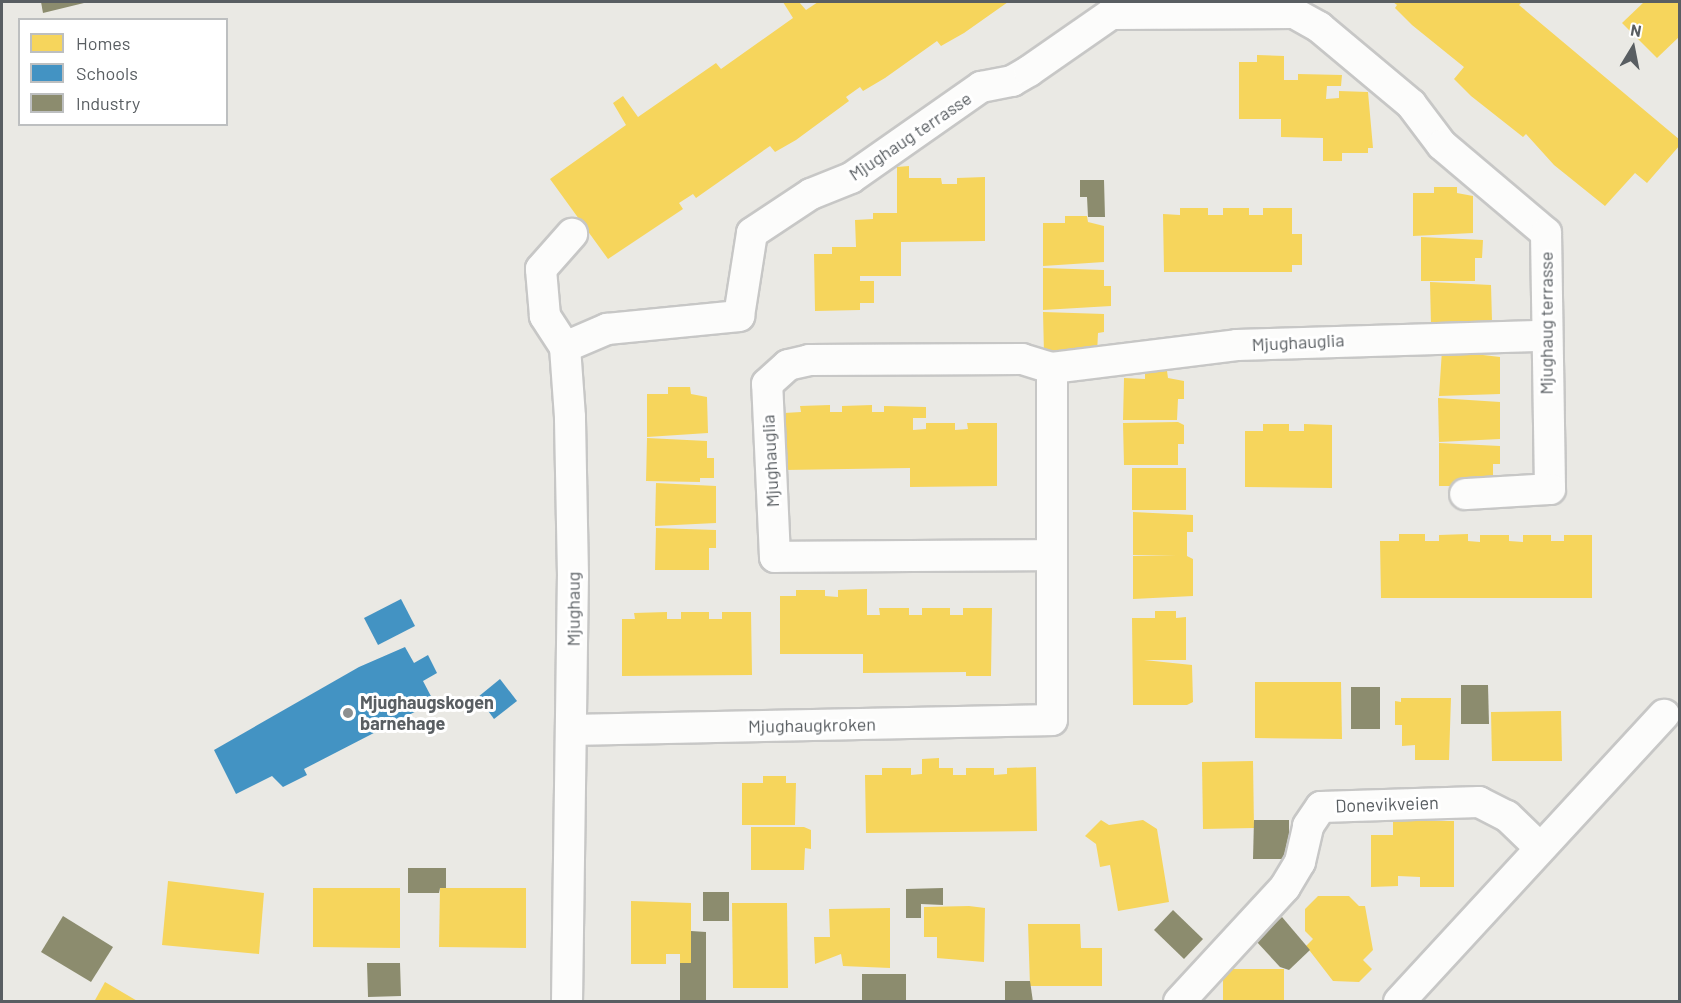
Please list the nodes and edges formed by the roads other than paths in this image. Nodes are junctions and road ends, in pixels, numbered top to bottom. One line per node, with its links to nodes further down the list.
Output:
1 (572, 234): 3 (street, Mjughaug)
2 (1545, 336): 3 (street, Mjughaug terrasse); 4 (street, Mjughauglia); 5 (street, Mjughaug terrasse)
3 (565, 347): 8 (street, Mjughaug)
4 (1052, 368): 6 (street); 6 (street, Mjughauglia)
5 (1465, 494)
6 (1049, 555): 8 (street, Mjughaugkroken)
7 (1664, 715): 9 (street)
8 (573, 730): 10 (street, Mjughaug)
9 (1539, 847): 11 (street, Donevikveien); 12 (street)
10 (567, 1002)
11 (1179, 1002)
12 (1399, 1002)

